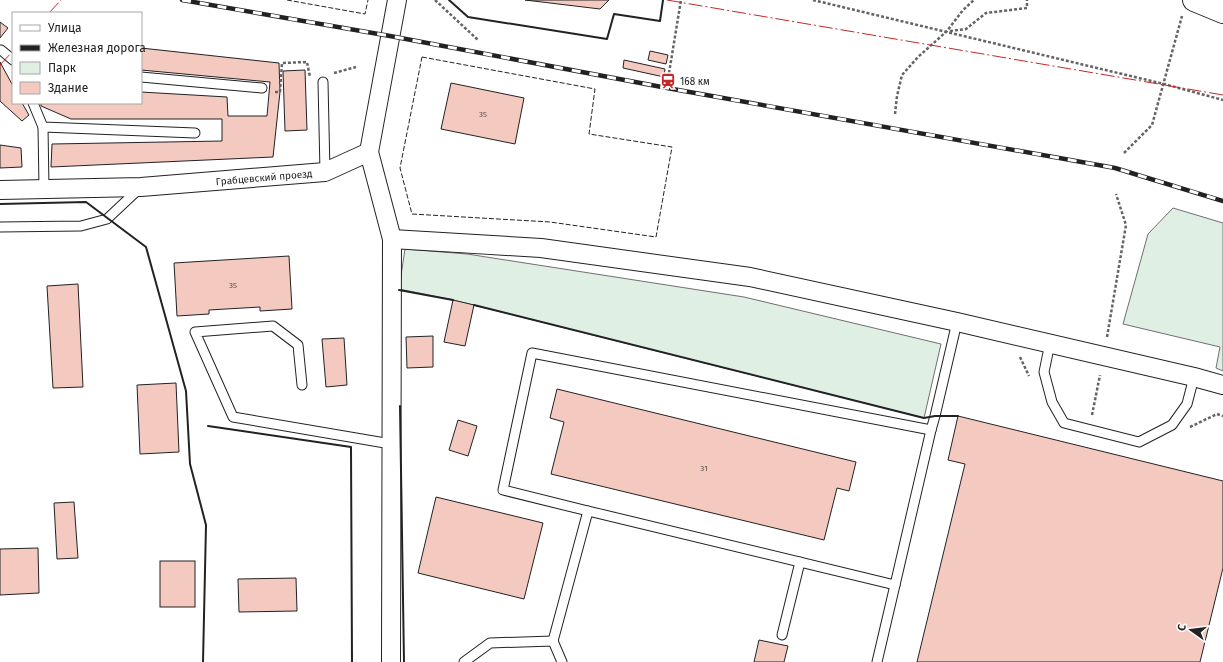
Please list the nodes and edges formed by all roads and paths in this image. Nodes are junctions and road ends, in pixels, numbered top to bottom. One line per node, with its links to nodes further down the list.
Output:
1 (397, 0): 25 (street)
2 (435, 0): 10 (path)
3 (681, 0): 14 (path)
4 (813, 0): 9 (path)
5 (974, 0): 9 (path)
6 (1027, 0): 9 (path)
7 (1188, 7): 8 (main road); 17 (path)
8 (1223, 12)
9 (947, 31): 17 (path); 22 (path)
10 (478, 40)
11 (2, 50): 12 (lane)
12 (12, 59)
13 (356, 67): 16 (path)
14 (670, 74)
15 (142, 77): 18 (lane)
16 (322, 78): 19 (path); 27 (lane)
17 (1164, 84): 20 (path); 26 (path)
18 (262, 88)
19 (274, 92)
20 (1223, 100)
21 (33, 104): 23 (lane)
22 (895, 114)
23 (43, 127): 24 (lane); 29 (lane)
24 (195, 133)
25 (369, 152): 27 (street, Грабцевский проезд); 33 (street)
26 (1124, 153)
27 (325, 172): 28 (street, Грабцевский проезд)
28 (141, 187): 29 (street, Грабцевский проезд); 32 (lane)
29 (44, 188): 30 (street, Грабцевский проезд)
30 (0, 190)
31 (1116, 194): 37 (path)
32 (0, 227)
33 (392, 239): 34 (street); 46 (street)
34 (957, 322): 35 (street); 44 (lane)
35 (1050, 343): 37 (street); 45 (lane)
36 (1019, 355): 39 (path)
37 (1104, 356): 38 (street); 45 (path)
38 (1194, 377): 41 (street); 45 (lane)
39 (1032, 382)
40 (302, 385): 46 (lane)
41 (1223, 385)
42 (1223, 416): 43 (path)
43 (1189, 428)
44 (931, 430): 47 (lane); 49 (lane)
45 (1089, 430)
46 (391, 444): 52 (street)
47 (588, 512): 48 (lane); 51 (lane)
48 (800, 562): 49 (lane); 50 (lane)
49 (896, 586): 55 (lane)
50 (782, 635)
51 (553, 641): 53 (lane); 54 (lane)
52 (390, 662)
53 (464, 662)
54 (562, 662)
55 (877, 662)

